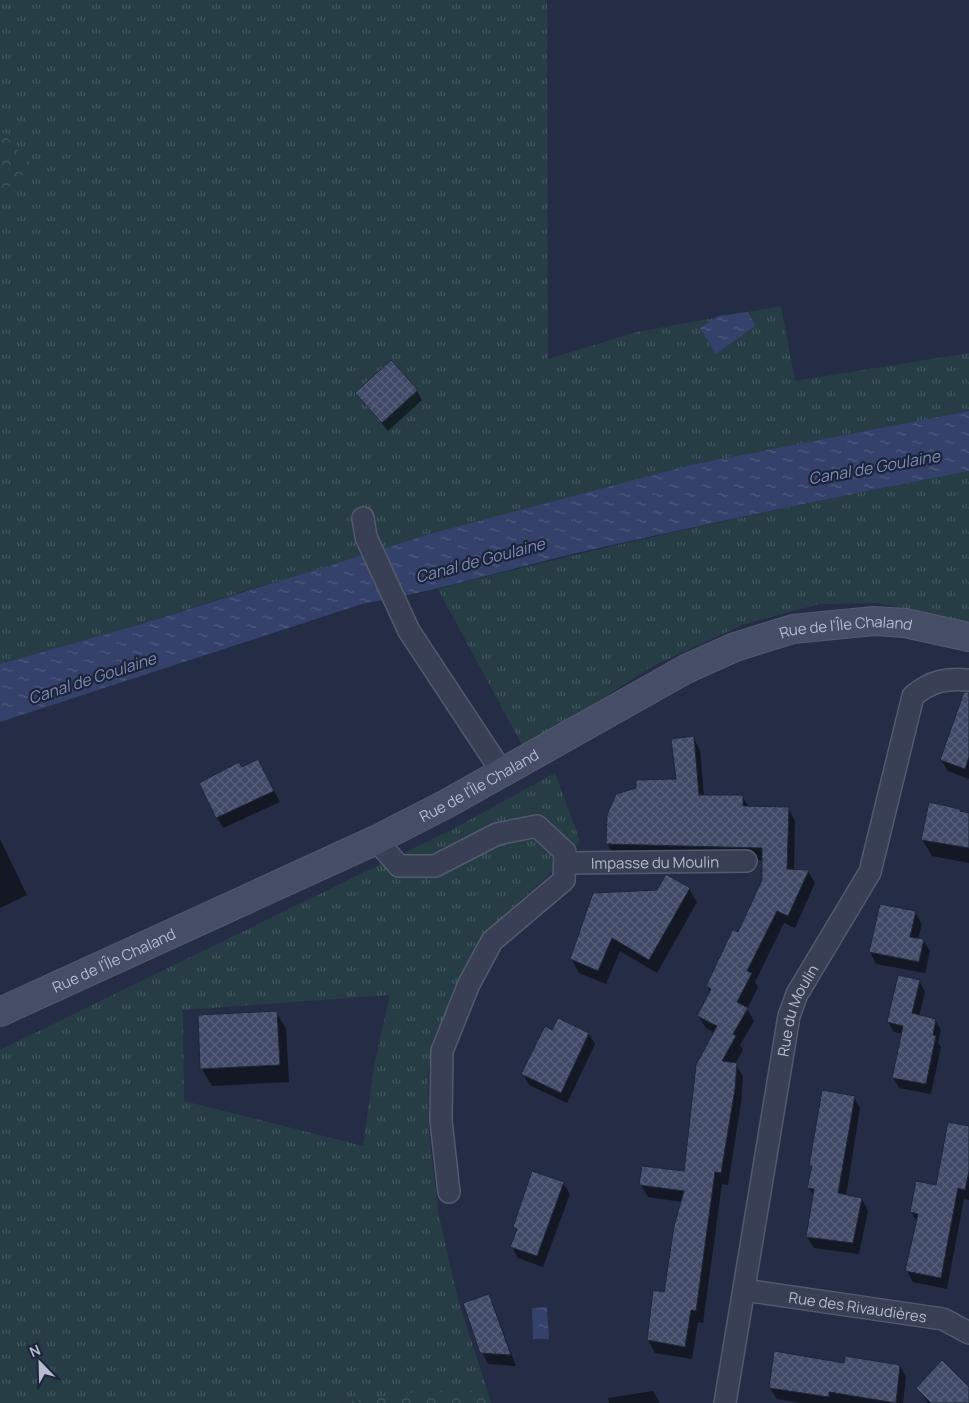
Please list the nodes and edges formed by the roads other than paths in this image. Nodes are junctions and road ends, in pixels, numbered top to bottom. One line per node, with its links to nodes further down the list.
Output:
1 (364, 528): 4 (street)
2 (969, 637): 4 (street, Rue de l'Île Chaland)
3 (969, 680): 10 (street, Rue du Moulin)
4 (502, 772): 5 (street, Rue de l'Île Chaland)
5 (376, 840): 7 (street); 8 (street, Rue de l'Île Chaland)
6 (746, 861): 7 (street, Impasse du Moulin)
7 (564, 863): 9 (street)
8 (0, 1012)
9 (449, 1192)
10 (744, 1290): 11 (street, Rue des Rivaudières); 12 (street, Rue du Moulin)
11 (969, 1333)
12 (725, 1403)

